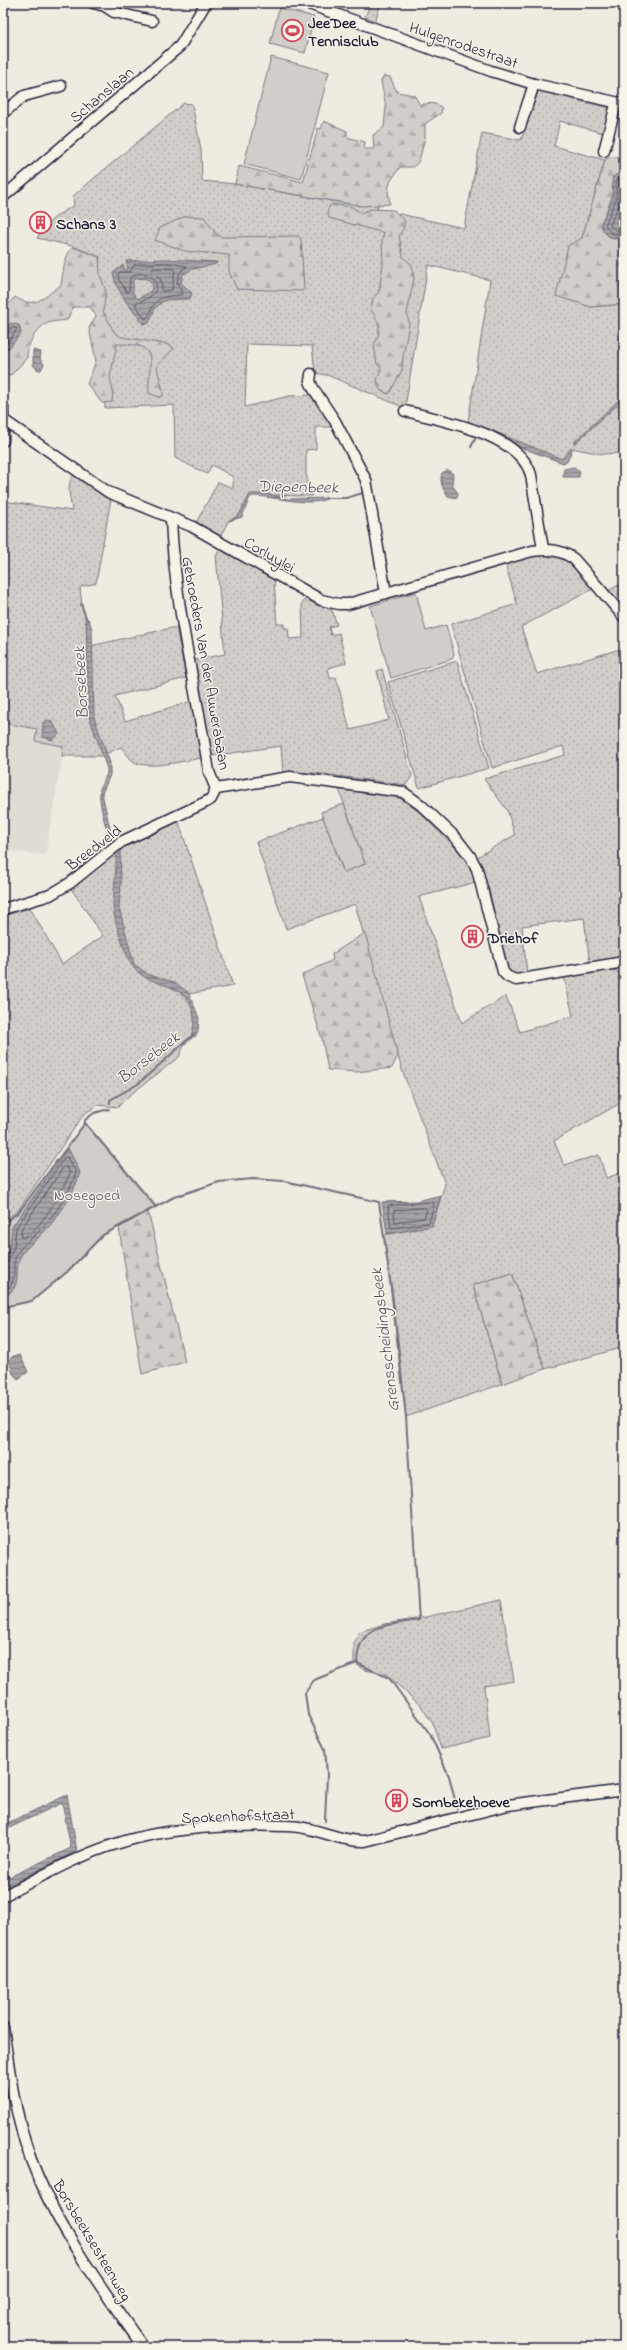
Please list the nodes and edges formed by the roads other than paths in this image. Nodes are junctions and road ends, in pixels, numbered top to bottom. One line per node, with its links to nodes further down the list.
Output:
1 (94, 3): 4 (street)
2 (206, 3): 11 (street, Schanslaan)
3 (306, 3): 5 (street, Hulgenrodestraat)
4 (152, 21)
5 (534, 84): 7 (street, Hulgenrodestraat); 9 (street)
6 (62, 86): 8 (street)
7 (620, 104): 10 (street, Hulgenrodestraat)
8 (3, 113)
9 (520, 127)
10 (604, 151)
11 (3, 197)
12 (311, 374): 19 (street)
13 (3, 408): 15 (street)
14 (405, 412): 18 (street)
15 (5, 422): 16 (street); 17 (street, Corluylei)
16 (3, 441)
17 (171, 518): 19 (street, Corluylei); 21 (street, Gebroeders Van der Auwerabaan)
18 (543, 549): 19 (street, Corluylei); 20 (street, Corluylei)
19 (386, 593)
20 (624, 617)
21 (216, 789): 22 (street, Breedveld); 23 (street, Gebroeders Van der Auwerabaan)
22 (3, 909)
23 (623, 966)
24 (624, 1790): 25 (street, Spokenhofstraat)
25 (3, 1896)
26 (3, 2027): 27 (street, Borsbeeksesteenweg)
27 (143, 2347)

